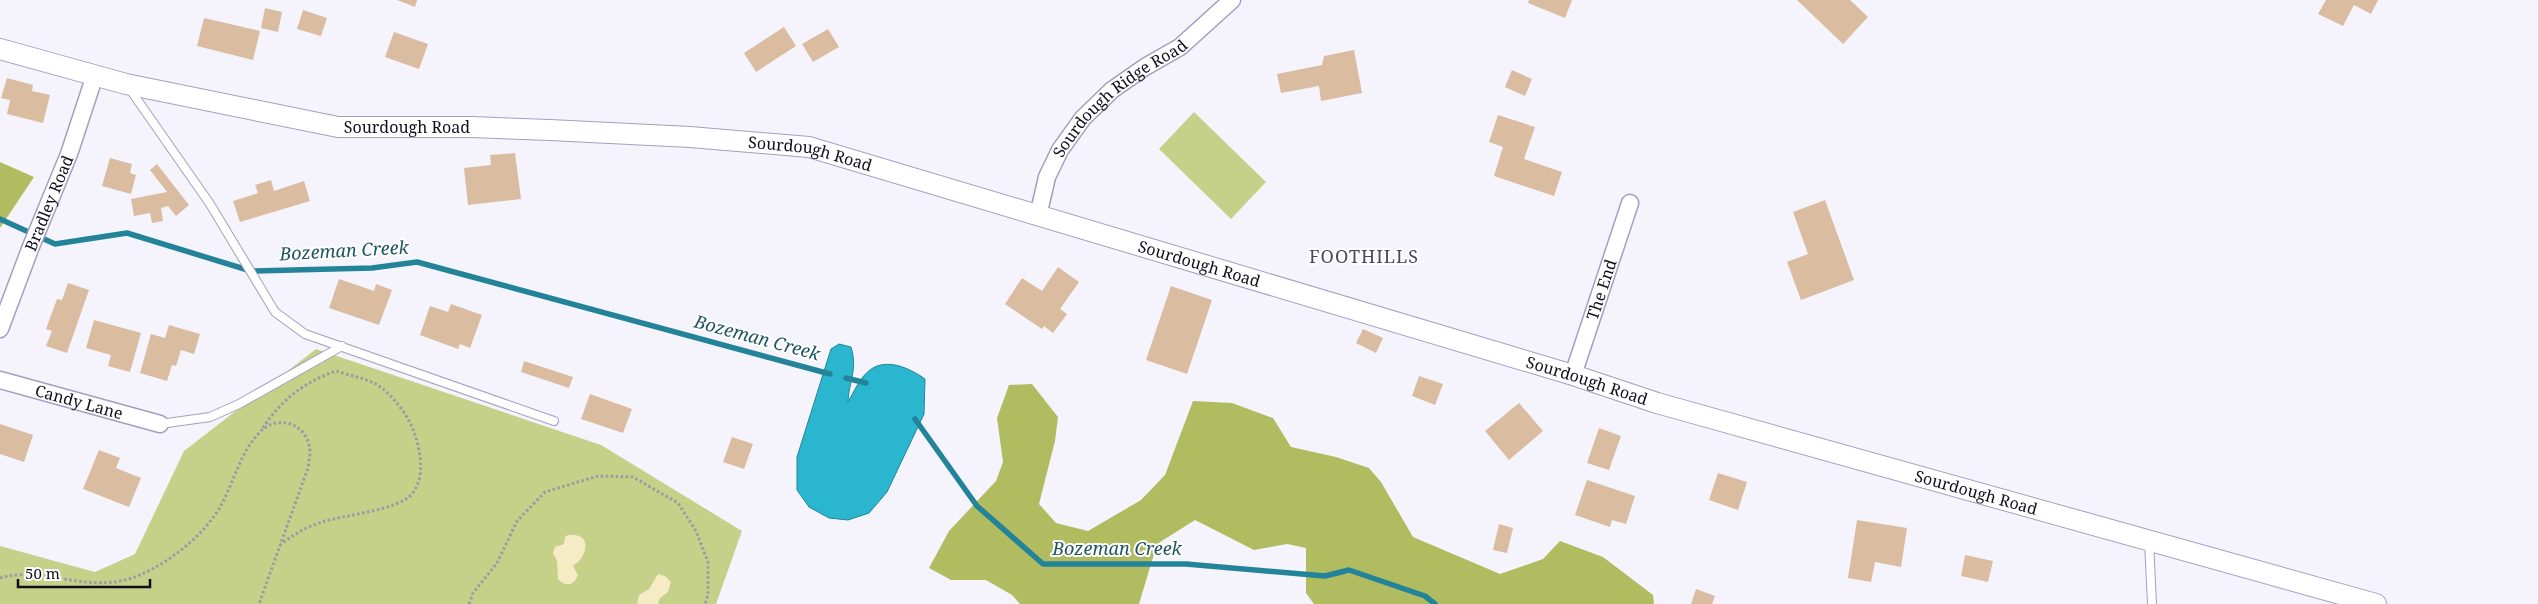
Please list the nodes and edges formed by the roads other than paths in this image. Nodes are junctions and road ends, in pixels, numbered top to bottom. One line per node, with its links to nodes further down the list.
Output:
1 (1232, 0): 6 (street, Sourdough Ridge Road)
2 (0, 49): 3 (street, Sourdough Road)
3 (95, 75): 4 (street, Sourdough Road); 7 (street, Bradley Road)
4 (126, 84): 6 (street, Sourdough Road); 8 (lane)
5 (1630, 203): 9 (street, The End)
6 (1038, 216): 9 (street, Sourdough Road)
7 (0, 330)
8 (342, 346): 11 (lane); 12 (lane)
9 (1572, 375): 13 (street, Sourdough Road)
10 (0, 380): 12 (street, Candy Lane)
11 (554, 421)
12 (160, 424)
13 (2149, 541): 14 (lane); 15 (street, Sourdough Road)
14 (2152, 604)
15 (2376, 604)

